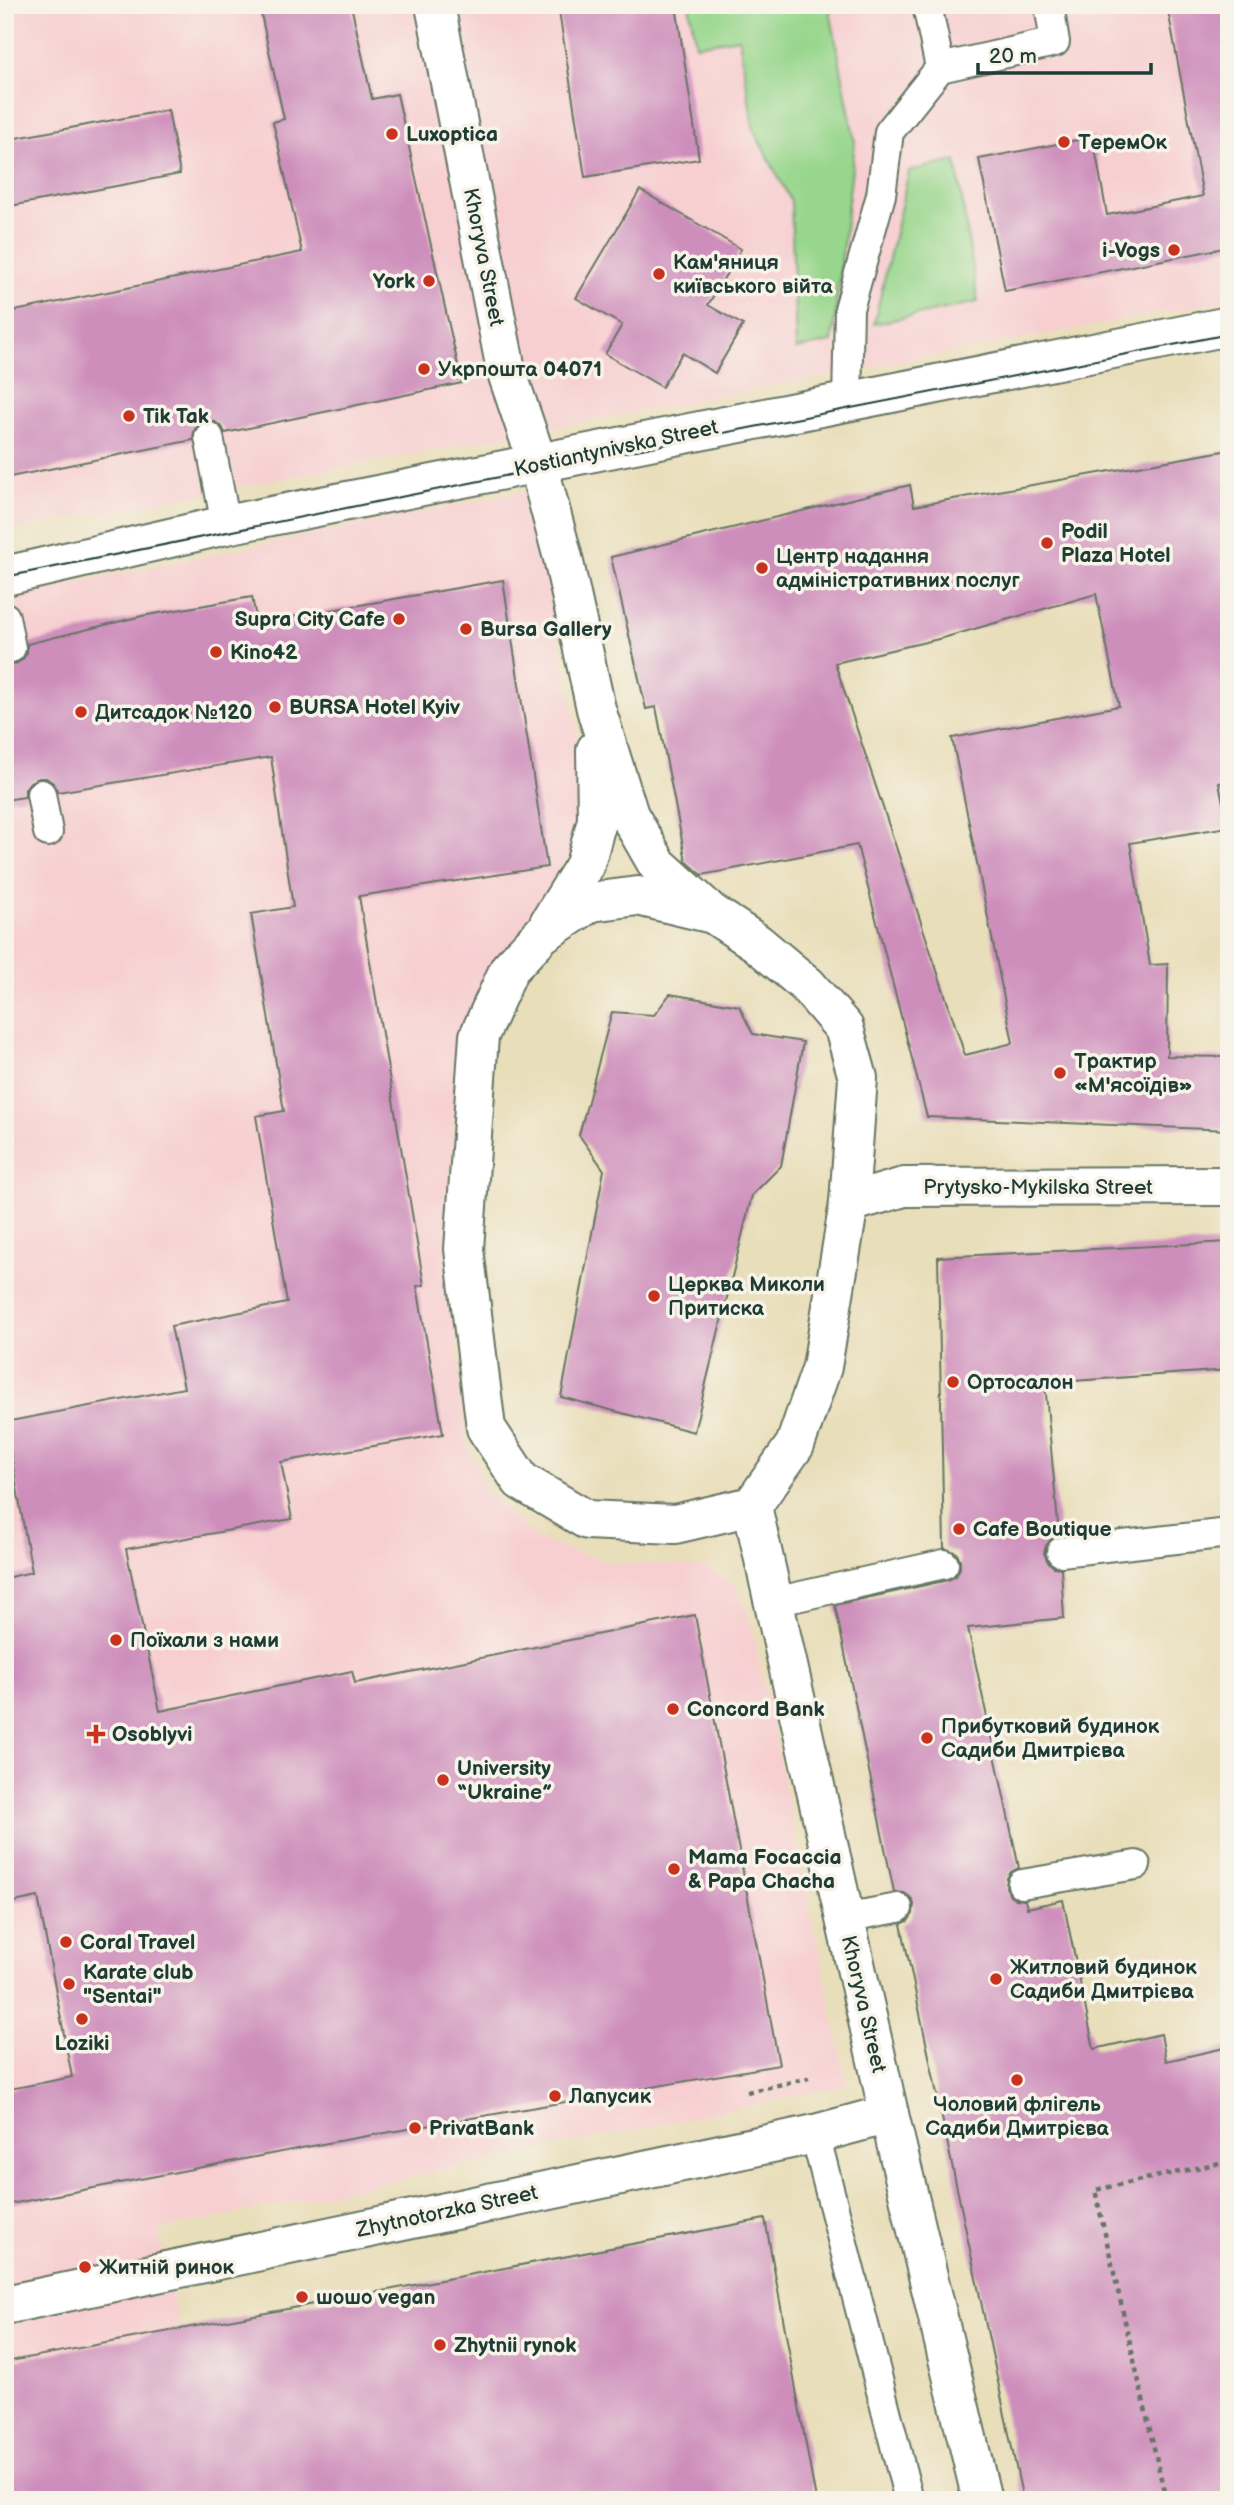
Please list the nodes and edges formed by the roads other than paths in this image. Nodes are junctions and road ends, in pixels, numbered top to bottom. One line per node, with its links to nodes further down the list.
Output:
1 (435, 5): 8 (street, Khoryva Street)
2 (927, 5): 4 (lane)
3 (1049, 5): 4 (lane)
4 (940, 68): 6 (lane)
5 (1229, 326): 6 (street, Kostiantynivska Street)
6 (847, 401): 8 (street, Kostiantynivska Street)
7 (209, 437): 9 (lane)
8 (538, 464): 9 (street, Kostiantynivska Street); 13 (street, Khoryva Street)
9 (226, 525): 10 (street, Kostiantynivska Street)
10 (5, 576)
11 (5, 617): 12 (lane)
12 (11, 648)
13 (596, 709): 16 (street, Khoryva Street); 17 (street, Khoryva Street)
14 (41, 794): 15 (lane)
15 (48, 832)
16 (713, 914): 17 (street); 19 (street)
17 (542, 934): 20 (street)
18 (1229, 1186): 19 (street, Prytysko-Mykilska Street)
19 (849, 1203): 20 (street)
20 (752, 1506): 24 (street, Khoryva Street)
21 (1229, 1533): 22 (lane)
22 (1061, 1552)
23 (944, 1564): 24 (lane)
24 (774, 1602): 28 (street, Khoryva Street)
25 (1136, 1865): 26 (lane)
26 (1022, 1884)
27 (898, 1908): 28 (lane)
28 (844, 1918): 29 (street, Khoryva Street)
29 (888, 2114): 30 (street, Zhytnotorzka Street); 33 (street, Khoryva Street)
30 (815, 2134): 31 (street, Zhytnotorzka Street); 32 (lane)
31 (5, 2305)
32 (909, 2500)
33 (982, 2500)

